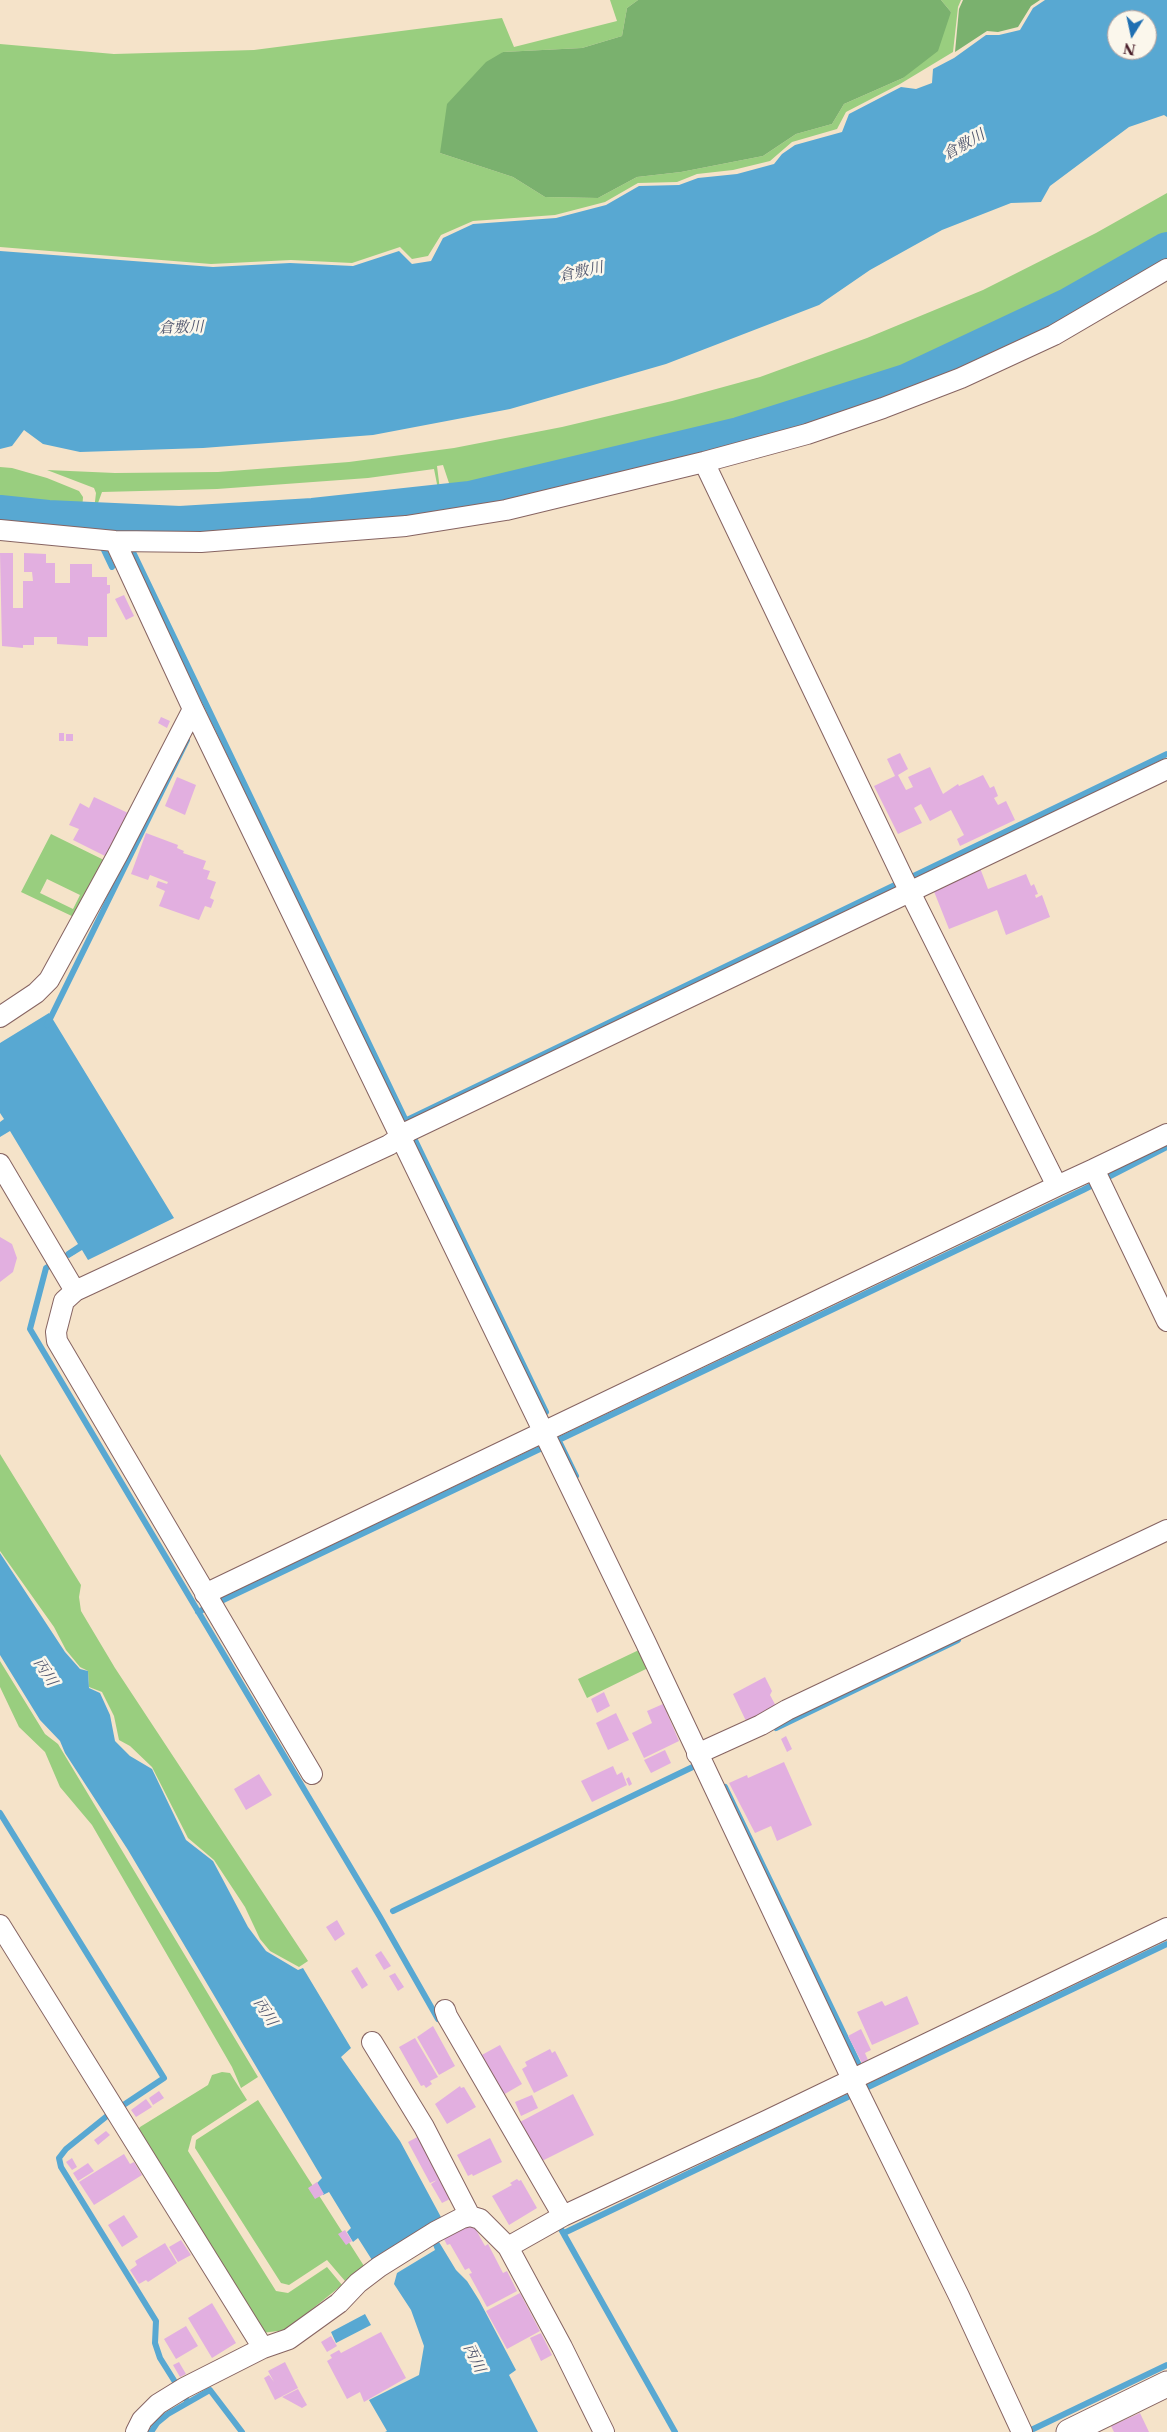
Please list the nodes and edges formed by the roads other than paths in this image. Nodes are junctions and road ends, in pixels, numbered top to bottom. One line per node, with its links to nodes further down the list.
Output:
1 (1167, 269): 2 (street)
2 (704, 462): 4 (street); 7 (street)
3 (0, 530): 4 (street)
4 (115, 541): 5 (street)
5 (193, 709): 8 (street); 10 (street)
6 (1167, 769): 7 (street)
7 (906, 884): 10 (street); 13 (street)
8 (0, 1017)
9 (1167, 1134): 12 (street)
10 (401, 1137): 14 (street); 16 (street)
11 (0, 1164): 14 (street)
12 (1098, 1176): 13 (street); 15 (street)
13 (1057, 1186): 16 (street)
14 (75, 1291): 18 (street)
15 (1167, 1321)
16 (547, 1440): 18 (street); 19 (street)
17 (1167, 1530): 19 (street)
18 (210, 1601): 20 (street)
19 (703, 1756): 25 (street)
20 (312, 1774)
21 (0, 1925): 29 (street)
22 (1167, 1928): 25 (street)
23 (445, 2010): 27 (street)
24 (372, 2042): 26 (street)
25 (852, 2079): 27 (street); 31 (street)
26 (470, 2216): 28 (street); 29 (street)
27 (557, 2219): 28 (street)
28 (508, 2247): 33 (street)
29 (263, 2348): 32 (street)
30 (1167, 2384): 34 (street)
31 (1021, 2429)
32 (136, 2432)
33 (604, 2432)
34 (1069, 2432)

